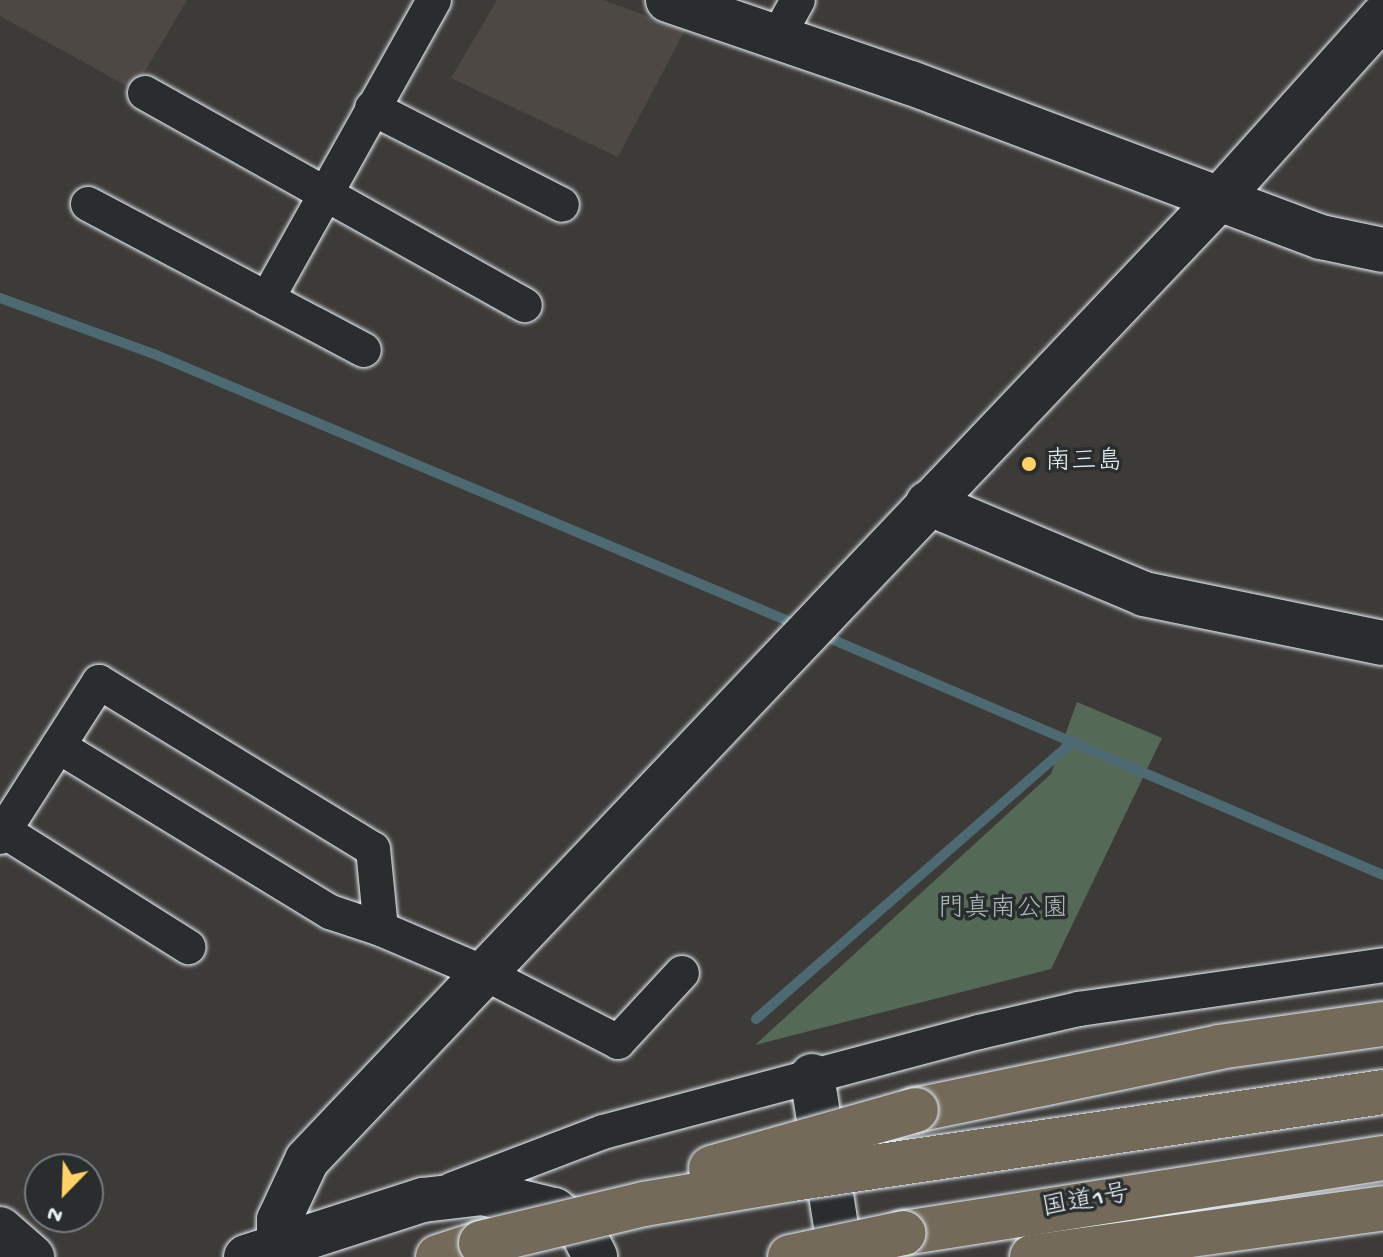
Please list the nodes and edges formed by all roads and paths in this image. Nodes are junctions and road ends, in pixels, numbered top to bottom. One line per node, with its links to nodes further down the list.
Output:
1 (434, 0): 7 (street)
2 (668, 0): 5 (street)
3 (798, 0): 5 (street)
4 (1383, 16): 9 (street)
5 (777, 38): 9 (street)
6 (145, 93): 8 (street)
7 (372, 108): 8 (street); 11 (street)
8 (323, 193): 13 (street); 14 (street)
9 (1219, 199): 12 (street); 16 (street)
10 (88, 204): 13 (street)
11 (562, 205)
12 (1383, 250)
13 (267, 299): 15 (street)
14 (525, 305)
15 (364, 350)
16 (928, 503): 17 (street); 23 (street)
17 (1383, 643)
18 (58, 746): 19 (street); 20 (street); 20 (street)
19 (2, 834): 21 (street)
20 (381, 929): 23 (street)
21 (188, 947)
22 (1383, 965): 26 (street)
23 (482, 972): 24 (street); 34 (street)
24 (682, 973)
25 (1383, 1024): 33 (highway, bridge)
26 (812, 1076): 29 (street); 39 (street)
27 (1383, 1092): 33 (highway, bridge)
28 (1383, 1158): 38 (highway, 国道1号, bridge)
29 (423, 1200): 34 (street); 37 (street)
30 (1383, 1208): 40 (highway, 国道1号)
31 (1383, 1223): 41 (highway)
32 (0, 1229): 35 (street)
33 (481, 1243): 36 (highway)
34 (262, 1252)
35 (32, 1257)
36 (438, 1257)
37 (595, 1257)
38 (790, 1257)
39 (841, 1257)
40 (1032, 1257)
41 (1124, 1257)

